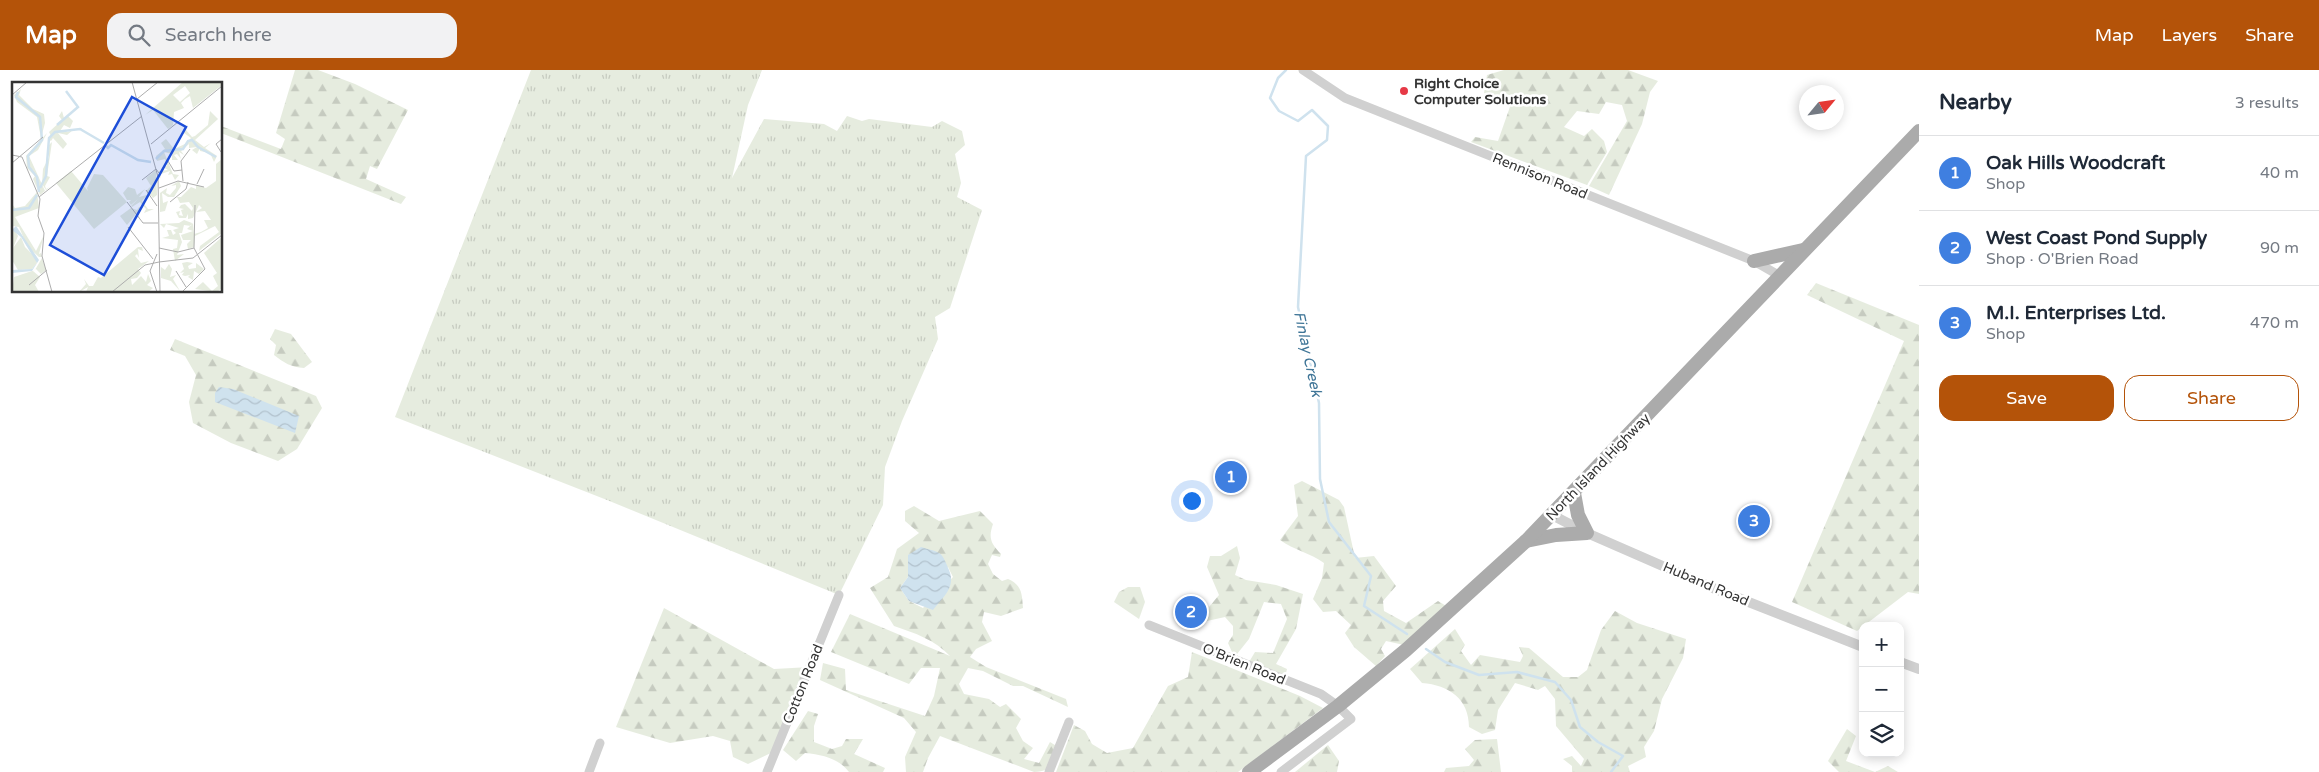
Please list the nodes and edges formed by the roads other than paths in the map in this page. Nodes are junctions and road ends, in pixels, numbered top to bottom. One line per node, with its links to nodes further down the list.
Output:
1 (1303, 70): 4 (street, Rennison Road)
2 (1919, 131): 3 (main road, North Island Highway)
3 (1804, 250): 4 (main road); 5 (main road, North Island Highway)
4 (1754, 261): 5 (street, Rennison Road)
5 (1780, 276): 6 (main road, North Island Highway)
6 (1574, 492): 7 (main road, North Island Highway); 8 (main road)
7 (1552, 515): 8 (street, Huband Road); 9 (main road, North Island Highway)
8 (1587, 533): 9 (main road); 12 (street, Huband Road)
9 (1526, 541): 15 (main road, North Island Highway)
10 (839, 595): 19 (street, Cotton Road)
11 (1149, 625): 15 (street, O'Brien Road)
12 (1859, 645)
13 (1904, 663): 14 (street)
14 (1919, 669)
15 (1338, 706): 21 (main road, North Island Highway); 22 (street)
16 (1069, 722): 20 (street)
17 (600, 743): 18 (street)
18 (589, 772)
19 (768, 772)
20 (1049, 772)
21 (1249, 772)
22 (1281, 772)

